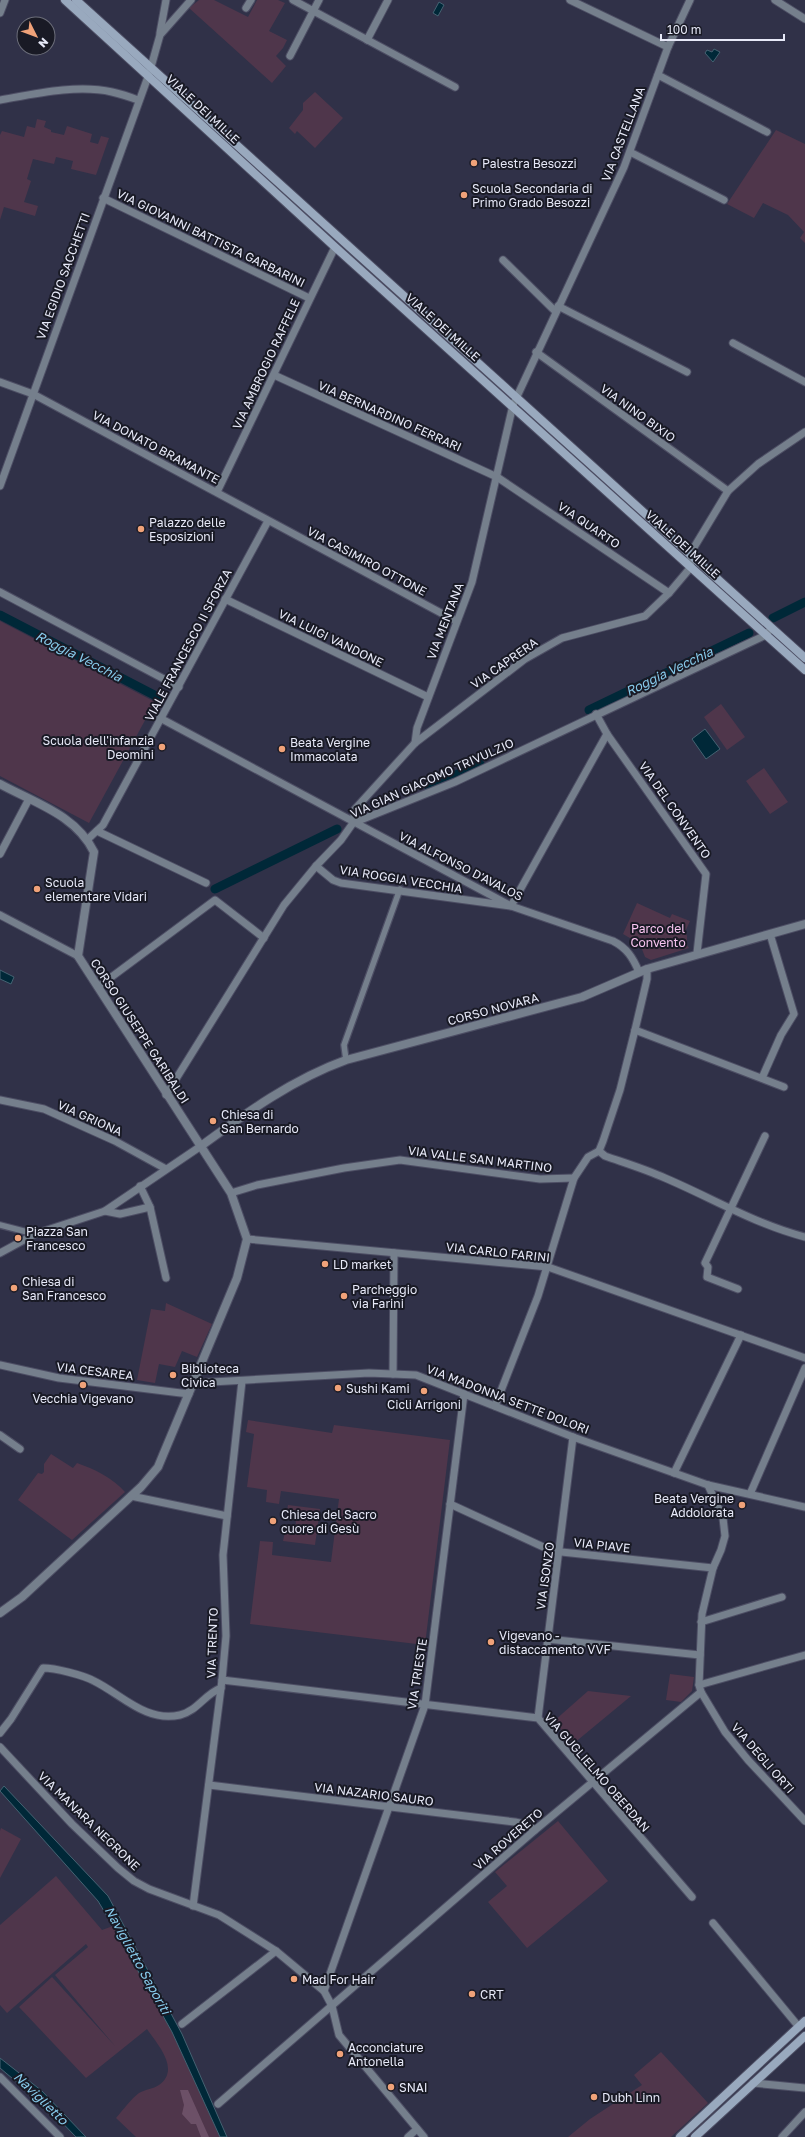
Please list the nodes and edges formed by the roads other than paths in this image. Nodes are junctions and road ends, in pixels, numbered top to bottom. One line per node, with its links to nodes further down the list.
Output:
1 (5, 0): 15 (street)
2 (66, 0): 22 (main road, VIALE DEI MILLE)
3 (76, 0): 21 (main road, VIALE DEI MILLE)
4 (166, 0): 17 (street, VIA EGIDIO SACCHETTI)
5 (191, 0): 17 (street)
6 (251, 0): 13 (street)
7 (293, 0): 14 (street)
8 (319, 0): 14 (street)
9 (388, 0): 18 (street)
10 (570, 0): 19 (street)
11 (690, 0): 19 (street, VIA CASTELLANA)
12 (775, 0): 16 (street)
13 (246, 8)
14 (314, 11): 18 (street); 20 (street)
15 (0, 13)
16 (805, 19)
17 (160, 35): 21 (street, VIA EGIDIO SACCHETTI)
18 (367, 40): 24 (street)
19 (668, 47): 23 (street, VIA CASTELLANA)
20 (290, 56)
21 (151, 66): 22 (street, VIA EGIDIO SACCHETTI); 42 (main road, VIALE DEI MILLE)
22 (149, 74): 26 (street, VIA EGIDIO SACCHETTI); 31 (main road, VIALE DEI MILLE)
23 (658, 75): 27 (street); 28 (street, VIA CASTELLANA)
24 (455, 87)
25 (0, 100): 26 (street)
26 (138, 100): 29 (street, VIA EGIDIO SACCHETTI)
27 (766, 132)
28 (630, 152): 30 (street); 34 (street, VIA CASTELLANA)
29 (103, 198): 33 (street, VIA GIOVANNI BATTISTA GARBARINI); 41 (street, VIA EGIDIO SACCHETTI)
30 (724, 200)
31 (335, 247): 33 (street, VIA AMBROGIO RAFFELE); 43 (main road, VIALE DEI MILLE)
32 (503, 260): 34 (street)
33 (309, 298): 38 (street, VIA AMBROGIO RAFFELE)
34 (557, 309): 36 (street, VIA CASTELLANA); 37 (street)
35 (733, 343): 40 (street)
36 (536, 352): 42 (street, VIA CASTELLANA); 47 (street, VIA NINO BIXIO)
37 (686, 372)
38 (274, 375): 45 (street, VIA BERNARDINO FERRARI); 48 (street, VIA AMBROGIO RAFFELE)
39 (0, 382): 41 (street, VIA DONATO BRAMANTE)
40 (805, 382)
41 (33, 394): 46 (street, VIA EGIDIO SACCHETTI); 48 (street, VIA DONATO BRAMANTE)
42 (516, 396): 43 (street, VIA CASTELLANA); 50 (main road, VIALE DEI MILLE)
43 (513, 405): 45 (street, VIA MENTANA); 51 (main road, VIALE DEI MILLE)
44 (805, 432): 47 (street)
45 (497, 477): 53 (street, VIA QUARTO); 55 (street, VIA MENTANA)
46 (0, 486)
47 (728, 491): 50 (street)
48 (217, 492): 49 (street, VIA DONATO BRAMANTE)
49 (268, 521): 54 (street, VIALE FRANCESCO II SFORZA); 55 (street, VIA CASIMIRO OTTONE)
50 (690, 554): 51 (street); 56 (main road, VIALE DEI MILLE)
51 (690, 567): 53 (street, VIA CAPRERA); 57 (main road, VIALE DEI MILLE)
52 (0, 592): 60 (street)
53 (670, 592): 65 (street, VIA CAPRERA)
54 (225, 599): 60 (street, VIALE FRANCESCO II SFORZA); 61 (street, VIA LUIGI VANDONE)
55 (456, 621): 61 (street, VIA MENTANA)
56 (771, 627): 57 (street, VIA GIAN GIACOMO TRIVULZIO); 58 (main road, VIALE DEI MILLE)
57 (763, 633): 59 (main road, VIALE DEI MILLE); 62 (street, VIA GIAN GIACOMO TRIVULZIO)
58 (805, 658)
59 (805, 670)
60 (179, 687): 63 (street, VIALE FRANCESCO II SFORZA)
61 (428, 697): 65 (street, VIA MENTANA)
62 (596, 714): 64 (street, VIA DEL CONVENTO); 68 (street, VIA GIAN GIACOMO TRIVULZIO)
63 (160, 718): 68 (street, VIA ALFONSO D'AVALOS); 69 (street, VIALE FRANCESCO II SFORZA)
64 (607, 734): 75 (street); 80 (street, VIA DEL CONVENTO)
65 (415, 744): 68 (street)
66 (0, 784): 67 (street)
67 (29, 799): 70 (street); 71 (street)
68 (353, 823): 72 (street, VIA GIAN GIACOMO TRIVULZIO); 75 (street, VIA ALFONSO D'AVALOS)
69 (97, 831): 70 (street, VIALE FRANCESCO II SFORZA); 73 (street)
70 (88, 839): 81 (street, CORSO GIUSEPPE GARIBALDI)
71 (0, 854)
72 (316, 866): 74 (street, VIA ROGGIA VECCHIA); 79 (street, VIA GIAN GIACOMO TRIVULZIO)
73 (206, 883)
74 (400, 889): 75 (street, VIA ROGGIA VECCHIA); 85 (street)
75 (512, 906): 82 (street, VIA ALFONSO D'AVALOS)
76 (0, 914): 81 (street)
77 (805, 924): 78 (street, CORSO NOVARA)
78 (770, 934): 80 (street, CORSO NOVARA); 86 (street)
79 (264, 938): 83 (street); 88 (street, VIA GIAN GIACOMO TRIVULZIO)
80 (697, 953): 82 (street, CORSO NOVARA)
81 (78, 956): 83 (street, CORSO GIUSEPPE GARIBALDI)
82 (643, 970): 84 (street); 85 (street, CORSO NOVARA)
83 (98, 987): 88 (street, CORSO GIUSEPPE GARIBALDI)
84 (635, 1030): 86 (street); 92 (street)
85 (346, 1060): 91 (street, CORSO NOVARA)
86 (762, 1078): 87 (street)
87 (784, 1087)
88 (166, 1095): 91 (street, CORSO GIUSEPPE GARIBALDI)
89 (0, 1100): 93 (street, VIA GRIONA)
90 (765, 1136): 98 (street)
91 (201, 1146): 93 (street); 96 (street, CORSO GIUSEPPE GARIBALDI)
92 (599, 1151): 94 (street); 98 (street)
93 (166, 1169): 95 (street)
94 (574, 1178): 96 (street, VIA VALLE SAN MARTINO); 106 (street)
95 (140, 1186): 97 (street); 99 (street)
96 (231, 1193): 103 (street, CORSO GIUSEPPE GARIBALDI)
97 (150, 1207): 99 (street); 107 (street)
98 (730, 1210): 102 (street); 108 (street)
99 (105, 1211): 101 (street)
100 (0, 1225): 101 (street)
101 (35, 1234): 105 (street)
102 (805, 1237)
103 (247, 1239): 104 (street, VIA CARLO FARINI); 115 (street)
104 (394, 1252): 106 (street, VIA CARLO FARINI); 113 (street)
105 (0, 1253)
106 (548, 1267): 109 (street, VIA CARLO FARINI); 118 (street)
107 (166, 1278)
108 (738, 1289)
109 (741, 1335): 110 (street, VIA CARLO FARINI); 122 (street)
110 (805, 1358)
111 (0, 1364): 116 (street, VIA CESAREA)
112 (805, 1368): 124 (street)
113 (393, 1374): 114 (street, VIA MADONNA SETTE DOLORI); 117 (street, VIA MADONNA SETTE DOLORI)
114 (242, 1381): 115 (street, VIA MADONNA SETTE DOLORI); 128 (street, VIA TRENTO)
115 (193, 1383): 116 (street)
116 (189, 1394): 125 (street)
117 (464, 1394): 118 (street, VIA MADONNA SETTE DOLORI); 126 (street, VIA TRIESTE)
118 (495, 1406): 120 (street, VIA MADONNA SETTE DOLORI)
119 (0, 1435): 121 (street)
120 (573, 1437): 122 (street, VIA MADONNA SETTE DOLORI); 129 (street, VIA ISONZO)
121 (20, 1449)
122 (674, 1473): 123 (street, VIA MADONNA SETTE DOLORI)
123 (708, 1485): 124 (street, VIA MADONNA SETTE DOLORI); 130 (street)
124 (750, 1494): 127 (street, VIA MADONNA SETTE DOLORI)
125 (131, 1496): 128 (street); 132 (street)
126 (450, 1504): 129 (street, VIA PIAVE); 140 (street, VIA TRIESTE)
127 (805, 1507)
128 (227, 1516): 137 (street, VIA TRENTO)
129 (560, 1552): 130 (street, VIA PIAVE); 134 (street, VIA ISONZO)
130 (713, 1568): 133 (street)
131 (782, 1597): 133 (street)
132 (0, 1613)
133 (701, 1622): 135 (street)
134 (547, 1639): 135 (street); 141 (street, VIA ISONZO)
135 (700, 1655): 139 (street)
136 (805, 1655): 139 (street)
137 (222, 1680): 138 (street, VIA TRENTO); 140 (street, VIA GUGLIELMO OBERDAN)
138 (221, 1688): 142 (street); 145 (street, VIA TRENTO)
139 (700, 1688): 144 (street, VIA ROVERETO); 147 (street, VIA DEGLI ORTI)
140 (425, 1705): 141 (street, VIA GUGLIELMO OBERDAN); 146 (street, VIA TRIESTE)
141 (538, 1718): 144 (street, VIA GUGLIELMO OBERDAN)
142 (0, 1733)
143 (0, 1747): 150 (street, VIA MANARA NEGRONE)
144 (592, 1782): 148 (street, VIA ROVERETO); 149 (street, VIA GUGLIELMO OBERDAN)
145 (209, 1785): 146 (street, VIA NAZARIO SAURO); 150 (street, VIA TRENTO)
146 (391, 1806): 148 (street, VIA NAZARIO SAURO); 153 (street, VIA TRIESTE)
147 (805, 1820)
148 (535, 1830): 154 (street, VIA ROVERETO)
149 (692, 1897)
150 (193, 1906): 152 (street, VIA MANARA NEGRONE)
151 (713, 1923): 156 (street)
152 (276, 1951): 153 (street, VIA MANARA NEGRONE); 155 (street)
153 (324, 1991): 154 (street, VIA MANARA NEGRONE)
154 (332, 2006): 161 (street, VIA ROVERETO); 163 (street, VIA MANARA NEGRONE)
155 (182, 2024)
156 (802, 2024): 167 (main road)
157 (805, 2036): 159 (main road)
158 (2, 2082): 164 (street)
159 (753, 2083): 160 (street); 168 (main road)
160 (805, 2088)
161 (218, 2104)
162 (805, 2112): 169 (street)
163 (417, 2129): 165 (street); 166 (street, VIA MANARA NEGRONE)
164 (60, 2137)
165 (408, 2137)
166 (424, 2137)
167 (680, 2137)
168 (695, 2137)
169 (782, 2137)

